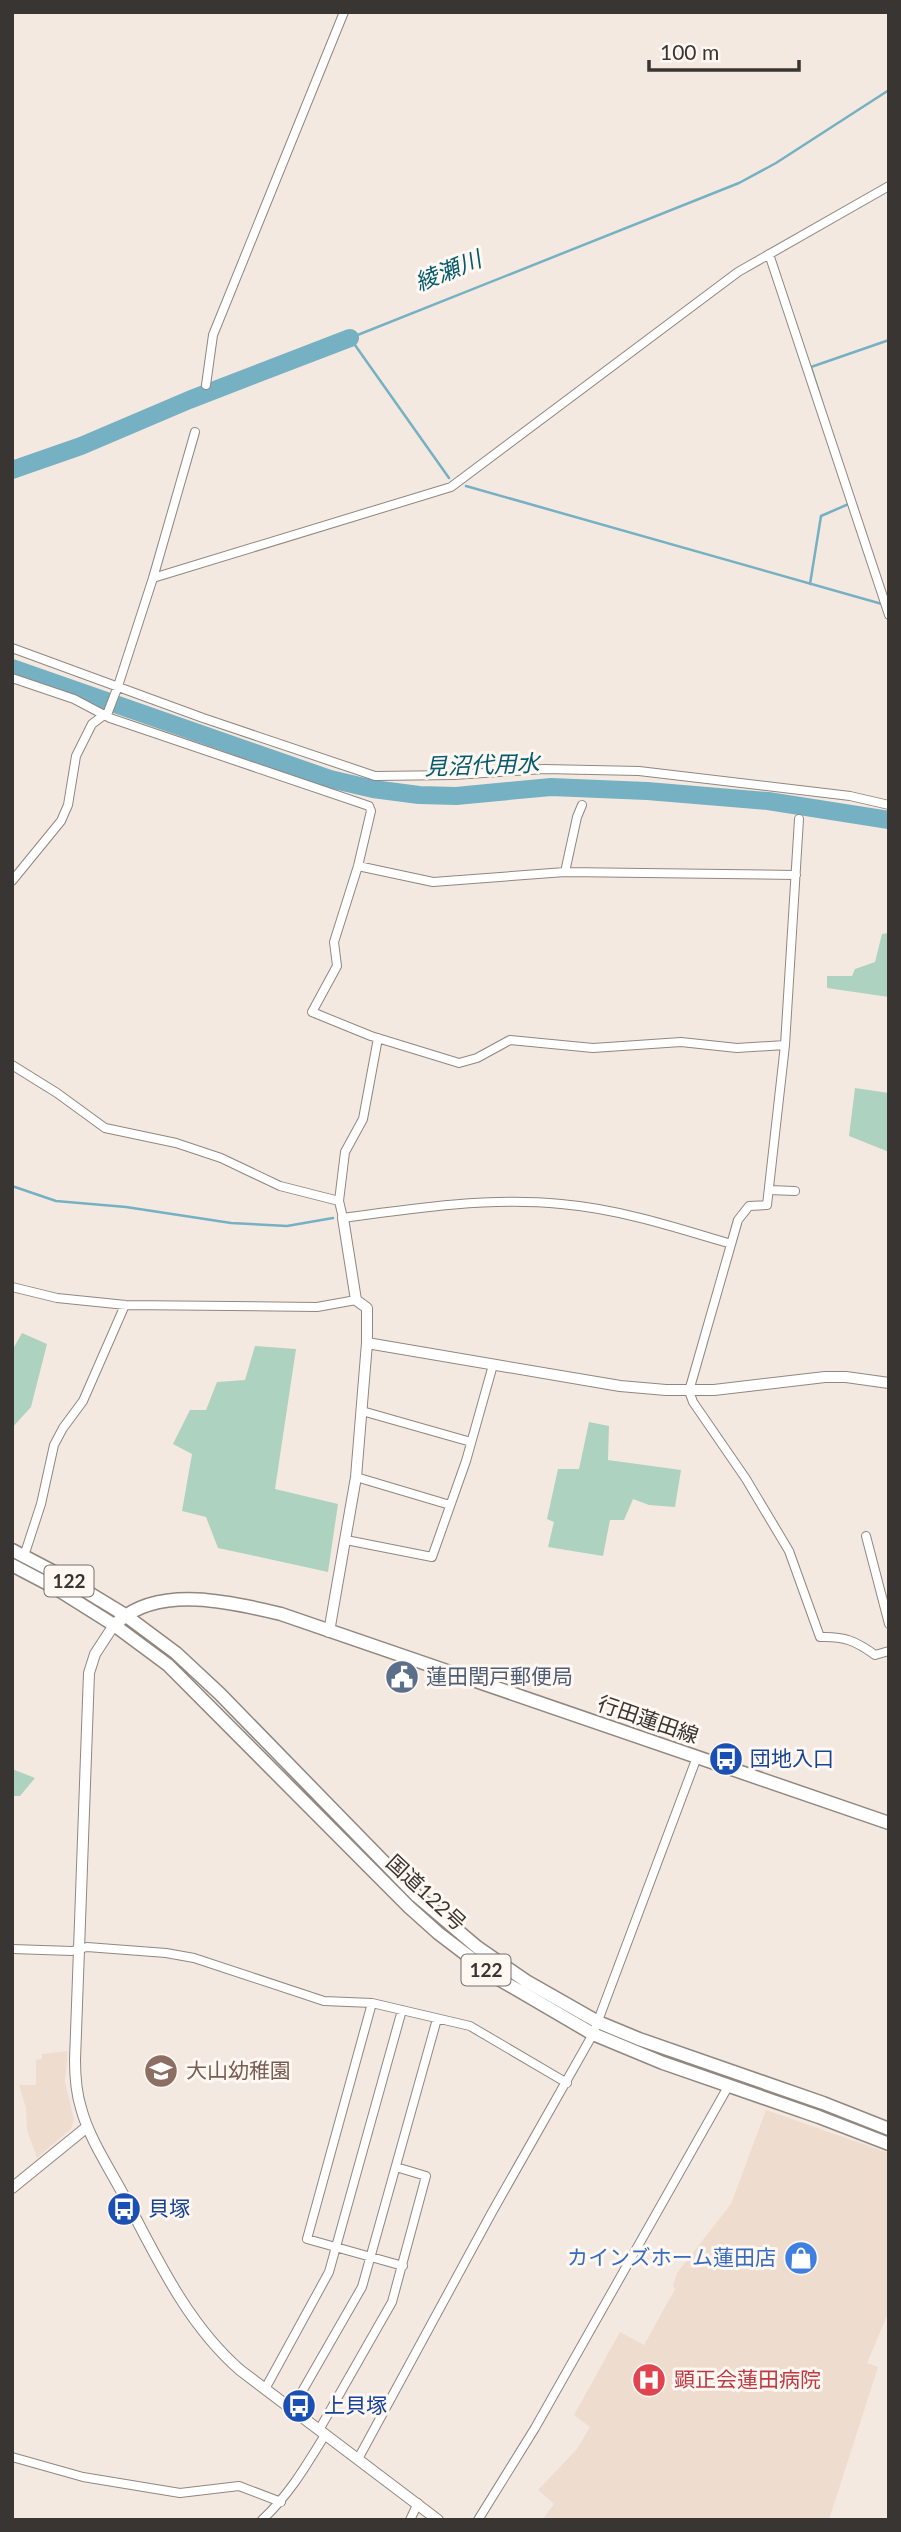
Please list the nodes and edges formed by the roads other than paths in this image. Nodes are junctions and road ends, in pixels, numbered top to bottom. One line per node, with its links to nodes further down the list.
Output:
1 (344, 12): 4 (street)
2 (889, 186): 3 (street)
3 (769, 254): 6 (street); 7 (street)
4 (206, 385)
5 (195, 432): 6 (street)
6 (153, 578): 10 (street)
7 (889, 615)
8 (12, 648): 10 (street)
9 (12, 678): 11 (street)
10 (118, 686): 11 (street); 13 (street)
11 (106, 713): 15 (street); 18 (street)
12 (582, 805): 16 (street)
13 (889, 805)
14 (799, 819): 17 (street)
15 (358, 866): 16 (street); 19 (street)
16 (565, 872): 17 (street)
17 (796, 875): 20 (street)
18 (12, 881)
19 (378, 1038): 20 (street); 24 (street)
20 (785, 1045): 22 (street)
21 (12, 1065): 24 (street)
22 (769, 1190): 23 (street); 26 (street)
23 (795, 1191)
24 (339, 1201): 25 (street)
25 (343, 1217): 26 (street); 28 (street)
26 (731, 1244): 33 (street)
27 (12, 1287): 29 (street)
28 (356, 1300): 29 (street); 30 (street)
29 (125, 1305): 40 (street)
30 (367, 1343): 31 (street); 34 (street)
31 (493, 1364): 33 (street); 35 (street)
32 (889, 1383): 33 (street)
33 (689, 1391): 46 (street)
34 (362, 1411): 35 (street); 36 (street)
35 (471, 1441): 37 (street)
36 (356, 1477): 37 (street); 39 (street)
37 (450, 1505): 39 (street)
38 (866, 1536): 43 (street)
39 (346, 1539): 45 (street)
40 (18, 1553): 42 (main road, 122)
41 (12, 1565): 44 (main road, 122)
42 (125, 1615): 44 (main road, 行田蓮田線); 45 (main road, 行田蓮田線); 54 (main road, 国道122号 / 122)
43 (889, 1624)
44 (114, 1625): 50 (street); 54 (main road, 国道122号 / 122)
45 (329, 1632): 47 (main road, 行田蓮田線)
46 (889, 1651)
47 (697, 1758): 48 (main road, 行田蓮田線); 54 (street)
48 (889, 1823)
49 (12, 1949): 50 (street)
50 (78, 1949): 51 (street); 57 (street)
51 (372, 2003): 52 (street); 62 (street)
52 (402, 2010): 53 (street); 62 (street)
53 (437, 2018): 55 (street); 60 (street)
54 (596, 2028): 55 (street); 56 (main road, 国道122号 / 122); 58 (main road, 国道122号 / 122)
55 (567, 2083): 69 (street)
56 (729, 2085): 59 (main road, 国道122号 / 122); 75 (street)
57 (87, 2127): 61 (street); 65 (street)
58 (889, 2129)
59 (889, 2144)
60 (396, 2167): 63 (street); 64 (street)
61 (12, 2188)
62 (337, 2247): 63 (street); 65 (street)
63 (370, 2257): 64 (street); 66 (street)
64 (403, 2266): 67 (street)
65 (265, 2389): 66 (street)
66 (292, 2409): 67 (street)
67 (322, 2432): 69 (street); 70 (street)
68 (12, 2457): 70 (street)
69 (358, 2459): 71 (street)
70 (281, 2502): 72 (street)
71 (418, 2503): 73 (street); 74 (street)
72 (262, 2520)
73 (410, 2520)
74 (438, 2520)
75 (478, 2520)

